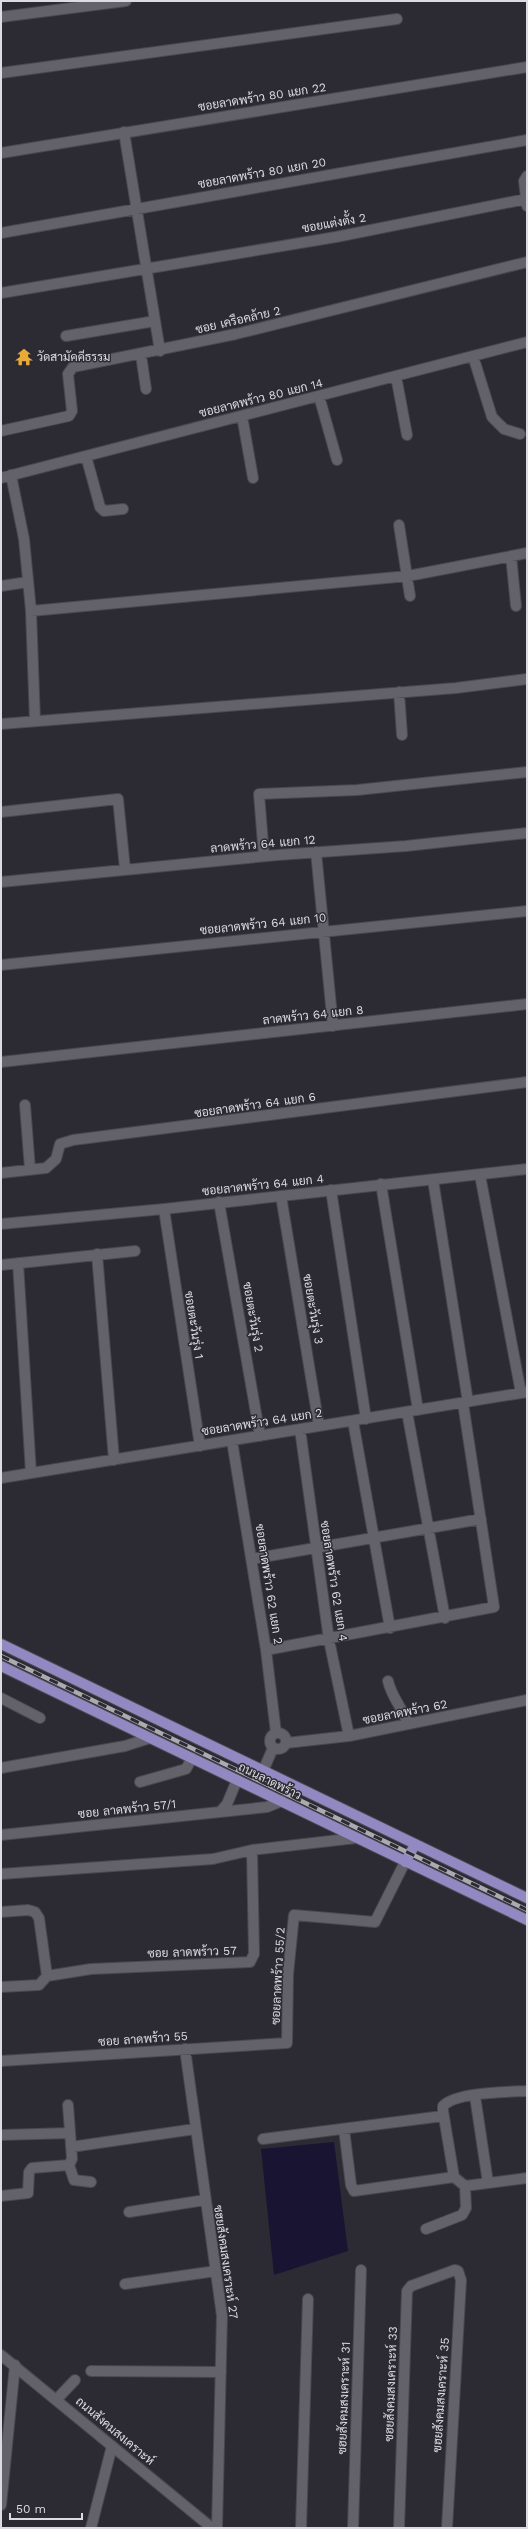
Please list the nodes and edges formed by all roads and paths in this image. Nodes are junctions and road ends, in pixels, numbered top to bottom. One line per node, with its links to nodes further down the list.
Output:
1 (126, 1): 2 (street)
2 (82, 4): 3 (street)
3 (1, 17)
4 (397, 19): 6 (street)
5 (527, 67): 7 (street, ซอยลาดพร้าว 80 แยก 22)
6 (1, 73)
7 (124, 132): 9 (street, ซอยลาดพร้าว 80 แยก 22); 12 (street)
8 (527, 140): 12 (street, ซอยลาดพร้าว 80 แยก 20)
9 (1, 153)
10 (527, 176): 11 (street)
11 (526, 203): 15 (street, ซอยแต่งตั้ง 2)
12 (136, 210): 13 (street, ซอยลาดพร้าว 80 แยก 20); 15 (street)
13 (1, 233)
14 (527, 262): 20 (street, ซอย เครือคล้าย 2)
15 (146, 268): 16 (street, ซอยแต่งตั้ง 2); 17 (street)
16 (1, 293)
17 (155, 321): 18 (street); 20 (street)
18 (66, 336)
19 (527, 342): 22 (street, ซอยลาดพร้าว 80 แยก 14)
20 (160, 351): 21 (street, ซอย เครือคล้าย 2)
21 (141, 355): 24 (street); 27 (street, ซอย เครือคล้าย 2)
22 (472, 356): 23 (street, ซอยลาดพร้าว 80 แยก 14); 28 (street)
23 (396, 376): 25 (street, ซอยลาดพร้าว 80 แยก 14); 29 (street)
24 (146, 389)
25 (319, 396): 26 (street, ซอยลาดพร้าว 80 แยก 14); 31 (street)
26 (242, 416): 30 (street, ซอยลาดพร้าว 80 แยก 14); 34 (street)
27 (1, 432)
28 (520, 434)
29 (407, 435)
30 (86, 456): 32 (street, ซอยลาดพร้าว 80 แยก 14); 35 (street)
31 (337, 460)
32 (11, 475): 33 (street, ซอยลาดพร้าว 80 แยก 14); 40 (street)
33 (1, 478)
34 (253, 478)
35 (123, 509)
36 (399, 525): 39 (street)
37 (527, 553): 38 (street)
38 (511, 556): 39 (street); 43 (street)
39 (408, 576): 42 (street); 44 (street)
40 (28, 582): 41 (street); 44 (street)
41 (1, 586)
42 (410, 596)
43 (516, 606)
44 (31, 611): 47 (street)
45 (527, 679): 46 (street)
46 (398, 692): 47 (street); 49 (street)
47 (34, 721): 48 (street)
48 (1, 724)
49 (402, 735)
50 (527, 772): 54 (street)
51 (1, 812): 55 (street)
52 (527, 833): 53 (street, ลาดพร้าว 64 แยก 12)
53 (316, 852): 54 (street, ลาดพร้าว 64 แยก 12); 58 (street)
54 (264, 856): 55 (street, ลาดพร้าว 64 แยก 12)
55 (125, 869): 56 (street, ลาดพร้าว 64 แยก 12)
56 (1, 882)
57 (527, 911): 58 (street, ซอยลาดพร้าว 64 แยก 10)
58 (324, 931): 59 (street, ซอยลาดพร้าว 64 แยก 10); 61 (street)
59 (1, 965)
60 (527, 1004): 61 (street, ลาดพร้าว 64 แยก 8)
61 (332, 1026): 62 (street, ลาดพร้าว 64 แยก 8)
62 (1, 1062)
63 (527, 1082): 66 (street, ซอยลาดพร้าว 64 แยก 6)
64 (25, 1105): 66 (street)
65 (527, 1169): 68 (street, ซอยลาดพร้าว 64 แยก 4)
66 (30, 1170): 67 (street, ซอยลาดพร้าว 64 แยก 6)
67 (1, 1173)
68 (480, 1175): 69 (street, ซอยลาดพร้าว 64 แยก 4); 80 (street)
69 (433, 1180): 70 (street, ซอยลาดพร้าว 64 แยก 4); 81 (street)
70 (381, 1184): 71 (street, ซอยลาดพร้าว 64 แยก 4); 82 (street)
71 (331, 1190): 72 (street, ซอยลาดพร้าว 64 แยก 4); 84 (street)
72 (281, 1196): 73 (street, ซอยลาดพร้าว 64 แยก 4); 86 (street, ซอยตะวันรุ่ง 3)
73 (219, 1202): 74 (street, ซอยลาดพร้าว 64 แยก 4); 88 (street, ซอยตะวันรุ่ง 2)
74 (164, 1209): 75 (street, ซอยลาดพร้าว 64 แยก 4); 90 (street, ซอยตะวันรุ่ง 1)
75 (1, 1224)
76 (135, 1251): 77 (street)
77 (97, 1254): 78 (street); 91 (street)
78 (18, 1264): 79 (street); 92 (street)
79 (1, 1265)
80 (524, 1393): 81 (street, ซอยลาดพร้าว 64 แยก 2)
81 (466, 1402): 82 (street, ซอยลาดพร้าว 64 แยก 2); 94 (street)
82 (418, 1410): 83 (street, ซอยลาดพร้าว 64 แยก 2)
83 (407, 1412): 84 (street, ซอยลาดพร้าว 64 แยก 2); 95 (street)
84 (366, 1419): 85 (street, ซอยลาดพร้าว 64 แยก 2)
85 (353, 1421): 86 (street, ซอยลาดพร้าว 64 แยก 2); 96 (street)
86 (319, 1426): 87 (street, ซอยลาดพร้าว 64 แยก 2)
87 (300, 1429): 88 (street, ซอยลาดพร้าว 64 แยก 2); 97 (street, ซอยลาดพร้าว 62 แยก 4)
88 (260, 1436): 89 (street, ซอยลาดพร้าว 64 แยก 2)
89 (232, 1440): 90 (street, ซอยลาดพร้าว 64 แยก 2); 98 (street, ซอยลาดพร้าว 62 แยก 2)
90 (200, 1446): 91 (street, ซอยลาดพร้าว 64 แยก 2)
91 (114, 1460): 92 (street, ซอยลาดพร้าว 64 แยก 2)
92 (31, 1473): 93 (street, ซอยลาดพร้าว 64 แยก 2)
93 (1, 1478)
94 (481, 1519): 95 (street); 99 (street)
95 (428, 1528): 96 (street); 99 (street)
96 (374, 1537): 97 (street); 100 (street)
97 (315, 1548): 98 (street); 101 (street, ซอยลาดพร้าว 62 แยก 4)
98 (252, 1559): 103 (street, ซอยลาดพร้าว 62 แยก 2)
99 (445, 1618): 100 (street)
100 (390, 1628): 101 (street)
101 (329, 1640): 103 (street); 111 (street, ซอยลาดพร้าว 62 แยก 4)
102 (1, 1644): 117 (main road, ถนนลาดพร้าว)
103 (266, 1650): 110 (street, ซอยลาดพร้าว 62 แยก 2)
104 (1, 1666): 112 (main road, ถนนลาดพร้าว)
105 (388, 1681): 109 (street)
106 (1, 1698): 108 (street)
107 (527, 1700): 109 (street, ซอยลาดพร้าว 62)
108 (40, 1718)
109 (408, 1724): 111 (street, ซอยลาดพร้าว 62)
110 (276, 1733): 113 (street); 114 (street)
111 (349, 1736): 113 (street, ซอยลาดพร้าว 62)
112 (150, 1738): 115 (main road, ถนนลาดพร้าว); 116 (street)
113 (286, 1743): 114 (street, ซอยลาดพร้าว 62)
114 (273, 1748): 117 (street)
115 (192, 1758): 118 (main road, ถนนลาดพร้าว); 119 (street)
116 (1, 1768)
117 (263, 1771): 124 (main road, ถนนลาดพร้าว)
118 (237, 1780): 120 (main road, ถนนลาดพร้าว); 121 (street)
119 (140, 1782)
120 (282, 1801): 121 (street, ซอย ลาดพร้าว 57/1); 123 (main road, ถนนลาดพร้าว)
121 (220, 1812): 122 (street, ซอย ลาดพร้าว 57/1)
122 (1, 1835)
123 (356, 1838): 125 (street); 126 (main road, ถนนลาดพร้าว)
124 (415, 1845): 126 (main road); 128 (main road, ถนนลาดพร้าว)
125 (252, 1850): 127 (street); 131 (street, ซอย ลาดพร้าว 57)
126 (405, 1862): 130 (main road, ถนนลาดพร้าว); 133 (street, ซอยลาดพร้าว 55/2)
127 (1, 1874)
128 (527, 1898)
129 (1, 1912): 131 (street)
130 (527, 1920)
131 (47, 1976): 132 (street, ซอย ลาดพร้าว 57)
132 (1, 1987)
133 (287, 2043): 134 (street, ซอย ลาดพร้าว 55)
134 (185, 2049): 135 (street, ซอย ลาดพร้าว 55); 140 (street, ซฮยสังคมสงเคราะห์ 27)
135 (1, 2061)
136 (527, 2091): 137 (street)
137 (478, 2095): 139 (street); 150 (street)
138 (68, 2105): 142 (street)
139 (443, 2116): 141 (street); 147 (street)
140 (196, 2129): 145 (street); 153 (street, ซฮยสังคมสงเคราะห์ 27)
141 (344, 2129): 144 (street); 147 (street)
142 (70, 2133): 143 (street); 145 (street)
143 (1, 2135)
144 (263, 2139)
145 (71, 2147): 146 (street)
146 (69, 2165): 149 (street); 152 (street)
147 (454, 2176): 151 (street)
148 (527, 2178): 150 (street)
149 (90, 2182)
150 (488, 2183): 151 (street)
151 (465, 2186): 155 (street)
152 (1, 2196)
153 (205, 2200): 154 (street); 157 (street, ซฮยสังคมสงเคราะห์ 27)
154 (129, 2212)
155 (426, 2229)
156 (361, 2270): 173 (street, ซฮยสังคมสงเคราะห์ 31)
157 (216, 2271): 159 (street); 164 (street, ซฮยสังคมสงเคราะห์ 27)
158 (451, 2271): 174 (street, ซฮยสังคมสงเคราะห์ 33); 175 (street, ซฮยสังคมสงเคราะห์ 35)
159 (125, 2284)
160 (308, 2299): 172 (street)
161 (1, 2355): 162 (street, ถนนสังคมสงเคราะห์)
162 (15, 2366): 166 (street, ถนนสังคมสงเคราะห์); 168 (street)
163 (91, 2371): 164 (street)
164 (221, 2372): 171 (street, ซฮยสังคมสงเคราะห์ 27)
165 (75, 2380): 166 (street)
166 (56, 2400): 167 (street, ถนนสังคมสงเคราะห์)
167 (112, 2446): 169 (street, ถนนสังคมสงเคราะห์); 170 (street)
168 (1, 2505)
169 (206, 2527)
170 (91, 2528)
171 (218, 2528)
172 (301, 2528)
173 (353, 2528)
174 (399, 2528)
175 (447, 2528)

